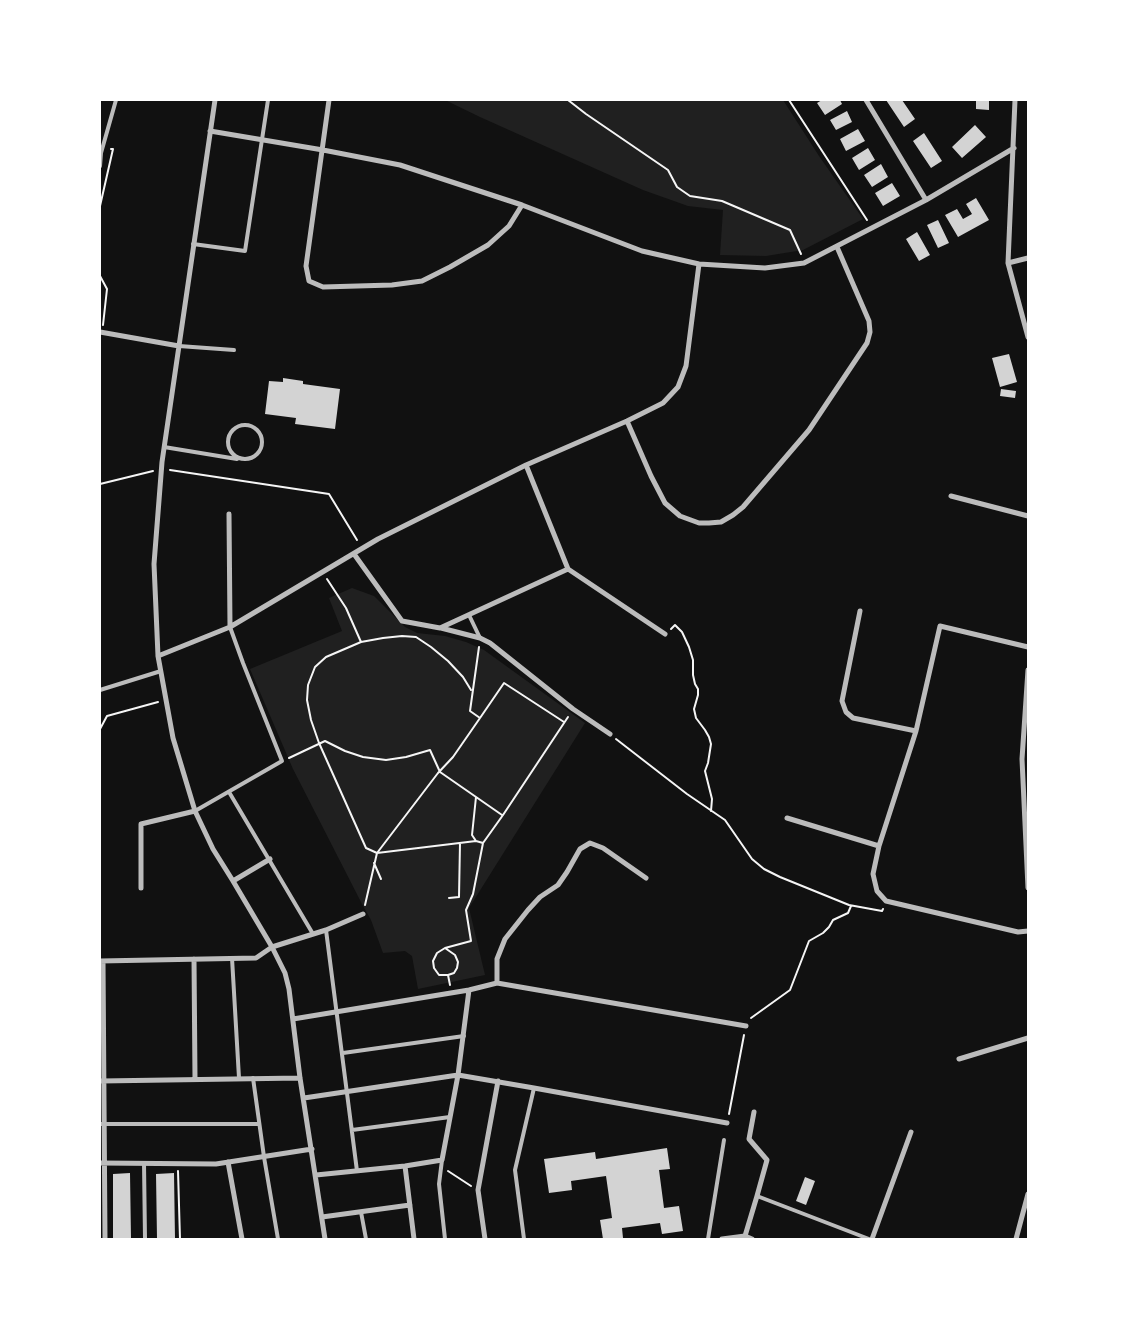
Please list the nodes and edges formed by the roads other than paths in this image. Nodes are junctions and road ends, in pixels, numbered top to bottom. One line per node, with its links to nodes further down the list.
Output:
1 (116, 100): 11 (lane)
2 (216, 100): 7 (street)
3 (268, 100): 8 (lane)
4 (329, 100): 10 (street)
5 (866, 100): 12 (street)
6 (1015, 100): 9 (street)
7 (210, 132): 8 (street); 14 (street)
8 (263, 140): 10 (street); 14 (lane)
9 (1014, 148): 12 (street); 17 (street)
10 (323, 150): 13 (street); 13 (street)
11 (100, 166)
12 (926, 200): 15 (street)
13 (522, 205): 18 (street)
14 (193, 244): 21 (street)
15 (837, 247): 18 (street); 23 (street)
16 (1028, 258): 17 (street)
17 (1008, 262): 20 (street)
18 (699, 264): 23 (street)
19 (101, 332): 21 (street)
20 (1028, 335)
21 (179, 346): 22 (lane); 24 (street)
22 (234, 350)
23 (627, 421): 26 (street)
24 (164, 447): 25 (lane); 39 (street)
25 (239, 459): 25 (lane)
26 (526, 465): 30 (street); 31 (street)
27 (951, 496): 29 (street)
28 (229, 514): 34 (street)
29 (1028, 516)
30 (354, 554): 34 (street); 35 (street)
31 (568, 569): 33 (street); 36 (street)
32 (860, 611): 43 (street)
33 (469, 615): 35 (street); 37 (lane)
34 (230, 628): 39 (street); 45 (lane)
35 (440, 628): 37 (street)
36 (665, 634)
37 (480, 638): 44 (street)
38 (1028, 647): 43 (street)
39 (158, 656): 40 (street)
40 (161, 670): 42 (lane); 46 (street)
41 (1028, 670): 48 (street)
42 (100, 690)
43 (916, 731): 49 (street)
44 (610, 734)
45 (229, 792): 46 (lane); 50 (lane)
46 (195, 811): 52 (street); 53 (street)
47 (787, 818): 49 (street)
48 (1027, 840): 54 (street)
49 (879, 846): 57 (street)
50 (270, 859): 52 (street); 58 (lane)
51 (646, 878): 63 (street)
52 (234, 881): 59 (street)
53 (141, 888)
54 (1028, 888)
55 (363, 914): 56 (street)
56 (326, 930): 58 (street); 65 (lane)
57 (1028, 931)
58 (313, 934): 59 (street)
59 (272, 947): 60 (street); 66 (street)
60 (232, 958): 61 (street); 73 (lane)
61 (194, 959): 62 (street); 76 (street)
62 (101, 961): 77 (street)
63 (497, 983): 64 (street); 67 (street)
64 (470, 990): 65 (street); 68 (street)
65 (338, 1012): 66 (street); 70 (lane)
66 (293, 1019): 75 (street)
67 (746, 1026)
68 (464, 1036): 70 (lane); 72 (street)
69 (1028, 1038): 71 (street)
70 (343, 1053): 80 (lane)
71 (959, 1059)
72 (458, 1075): 78 (street); 80 (street); 83 (street)
73 (238, 1078): 74 (street); 76 (street)
74 (253, 1078): 75 (street); 86 (lane)
75 (300, 1078): 81 (street)
76 (195, 1079): 77 (street)
77 (102, 1081): 85 (street)
78 (498, 1081): 79 (street); 113 (street)
79 (534, 1088): 84 (street); 114 (lane)
80 (347, 1091): 81 (street); 87 (lane)
81 (304, 1098): 90 (street)
82 (754, 1112): 100 (street)
83 (450, 1117): 87 (lane); 92 (street)
84 (727, 1123)
85 (102, 1124): 86 (lane); 94 (street)
86 (259, 1124): 91 (lane)
87 (352, 1130): 97 (lane)
88 (910, 1132): 118 (street)
89 (724, 1140): 115 (lane)
90 (312, 1149): 91 (street); 98 (street)
91 (264, 1157): 93 (street); 108 (lane)
92 (442, 1160): 96 (street); 112 (lane)
93 (228, 1162): 95 (street); 107 (street)
94 (102, 1163): 95 (street); 105 (street)
95 (144, 1163): 106 (lane)
96 (405, 1166): 97 (street); 101 (street)
97 (358, 1171): 98 (street)
98 (316, 1175): 103 (street)
99 (1028, 1194): 119 (street)
100 (757, 1196): 104 (street); 118 (lane)
101 (410, 1205): 102 (street); 111 (street)
102 (361, 1212): 103 (street); 110 (lane)
103 (322, 1217): 109 (street)
104 (745, 1236): 116 (street); 117 (street)
105 (105, 1239)
106 (145, 1239)
107 (242, 1239)
108 (278, 1239)
109 (325, 1239)
110 (366, 1239)
111 (414, 1239)
112 (446, 1239)
113 (485, 1239)
114 (524, 1239)
115 (708, 1239)
116 (722, 1239)
117 (752, 1239)
118 (871, 1239)
119 (1016, 1239)

